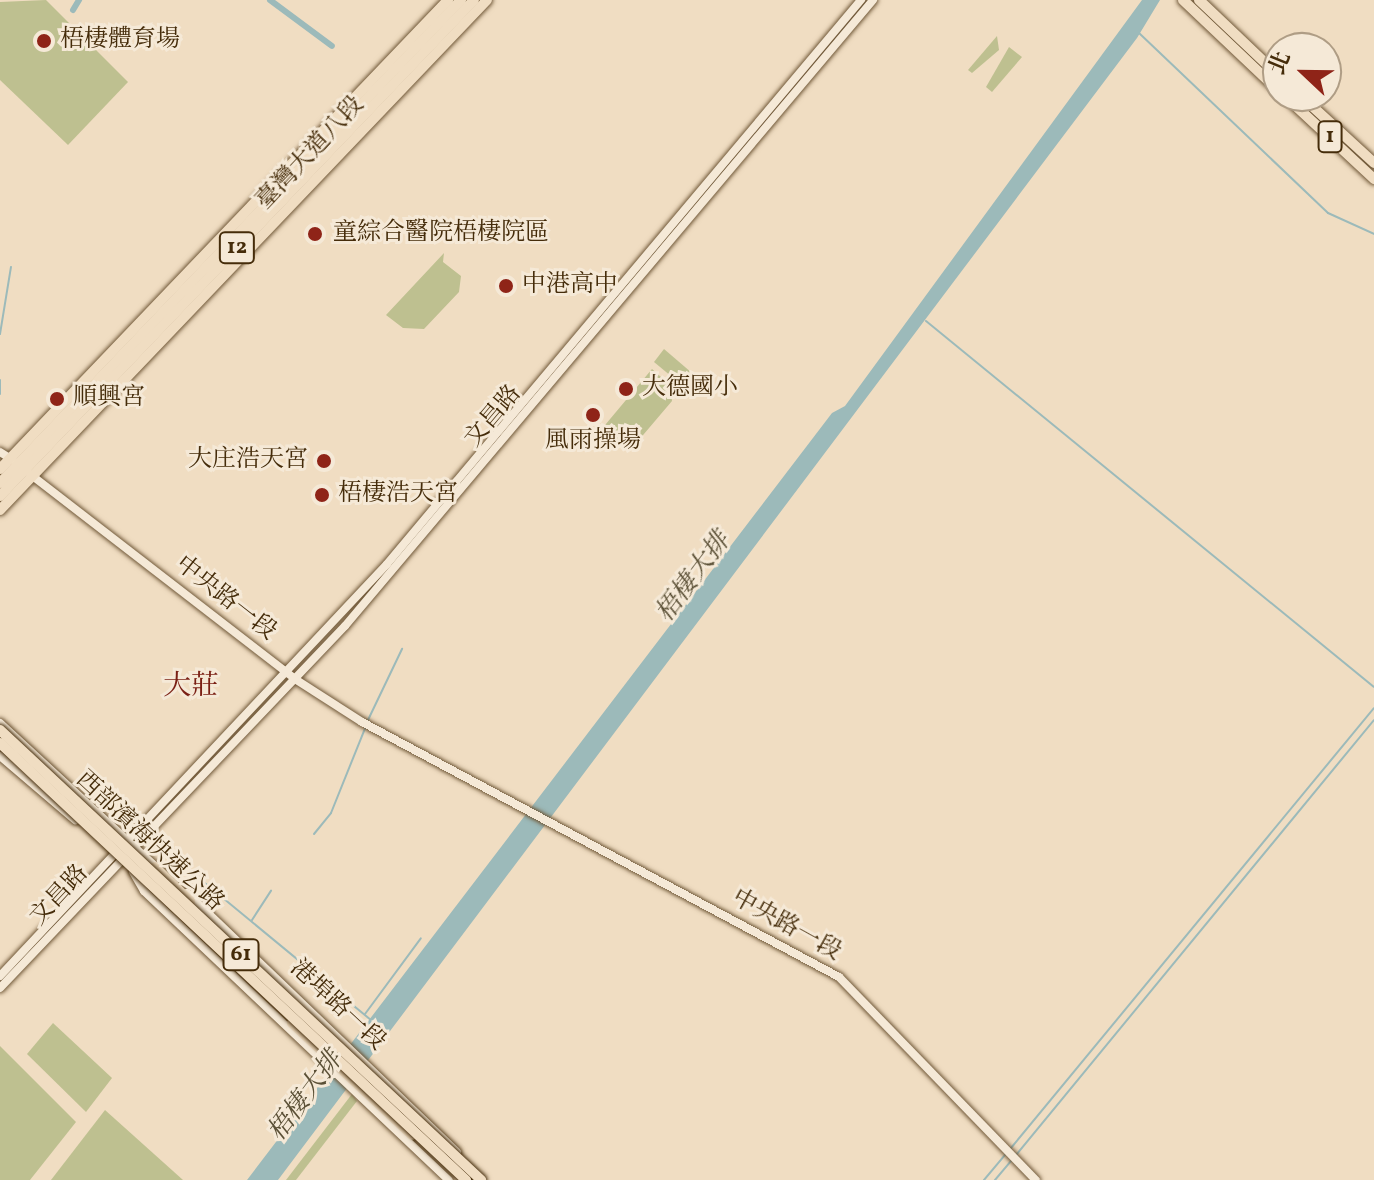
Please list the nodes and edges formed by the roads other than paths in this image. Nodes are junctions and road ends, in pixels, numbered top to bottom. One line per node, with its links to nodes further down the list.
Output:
1 (448, 0): 14 (main road, 臺灣大道八段 / 12)
2 (461, 0): 14 (main road, 臺灣大道八段 / 12)
3 (474, 0): 14 (main road, 臺灣大道八段 / 12)
4 (487, 0): 14 (main road, 臺灣大道八段 / 12)
5 (861, 0): 19 (street, 文昌路)
6 (873, 0): 19 (street, 文昌路)
7 (1192, 1): 8 (main road); 9 (main road)
8 (1262, 61)
9 (1262, 73)
10 (1303, 112): 13 (main road, 1)
11 (1318, 112): 12 (main road, 1)
12 (1374, 163)
13 (1373, 176)
14 (17, 464): 15 (main road, 臺灣大道八段 / 12); 16 (main road, 臺灣大道八段 / 12); 17 (main road, 臺灣大道八段 / 12); 18 (main road, 臺灣大道八段 / 12); 19 (street, 中央路一段)
15 (0, 469)
16 (0, 483)
17 (0, 496)
18 (0, 510)
19 (292, 676): 24 (street, 文昌路); 37 (street, 中央路一段)
20 (0, 723): 24 (street, 港埠路一段)
21 (0, 730): 31 (main road, 西部濱海快速公路 / 61, bridge)
22 (0, 743): 31 (main road, 西部濱海快速公路 / 61, bridge)
23 (0, 756): 25 (street, 港埠路一段)
24 (130, 842): 25 (street, 文昌路); 26 (street, 港埠路一段)
25 (117, 856): 27 (street, 港埠路一段); 29 (street, 文昌路); 30 (street, 文昌路)
26 (155, 867): 28 (street, 港埠路一段); 31 (main road, bridge); 36 (street, 港埠路一段)
27 (136, 876): 28 (street, 港埠路一段); 31 (main road, bridge); 32 (street, 港埠路一段)
28 (184, 908): 34 (street, 港埠路一段)
29 (0, 976)
30 (0, 988)
31 (442, 1151): 33 (main road, 西部濱海快速公路 / 61, bridge); 35 (main road, 西部濱海快速公路 / 61, bridge)
32 (449, 1180)
33 (466, 1180)
34 (473, 1180)
35 (481, 1180)
36 (487, 1180)
37 (1036, 1180)

